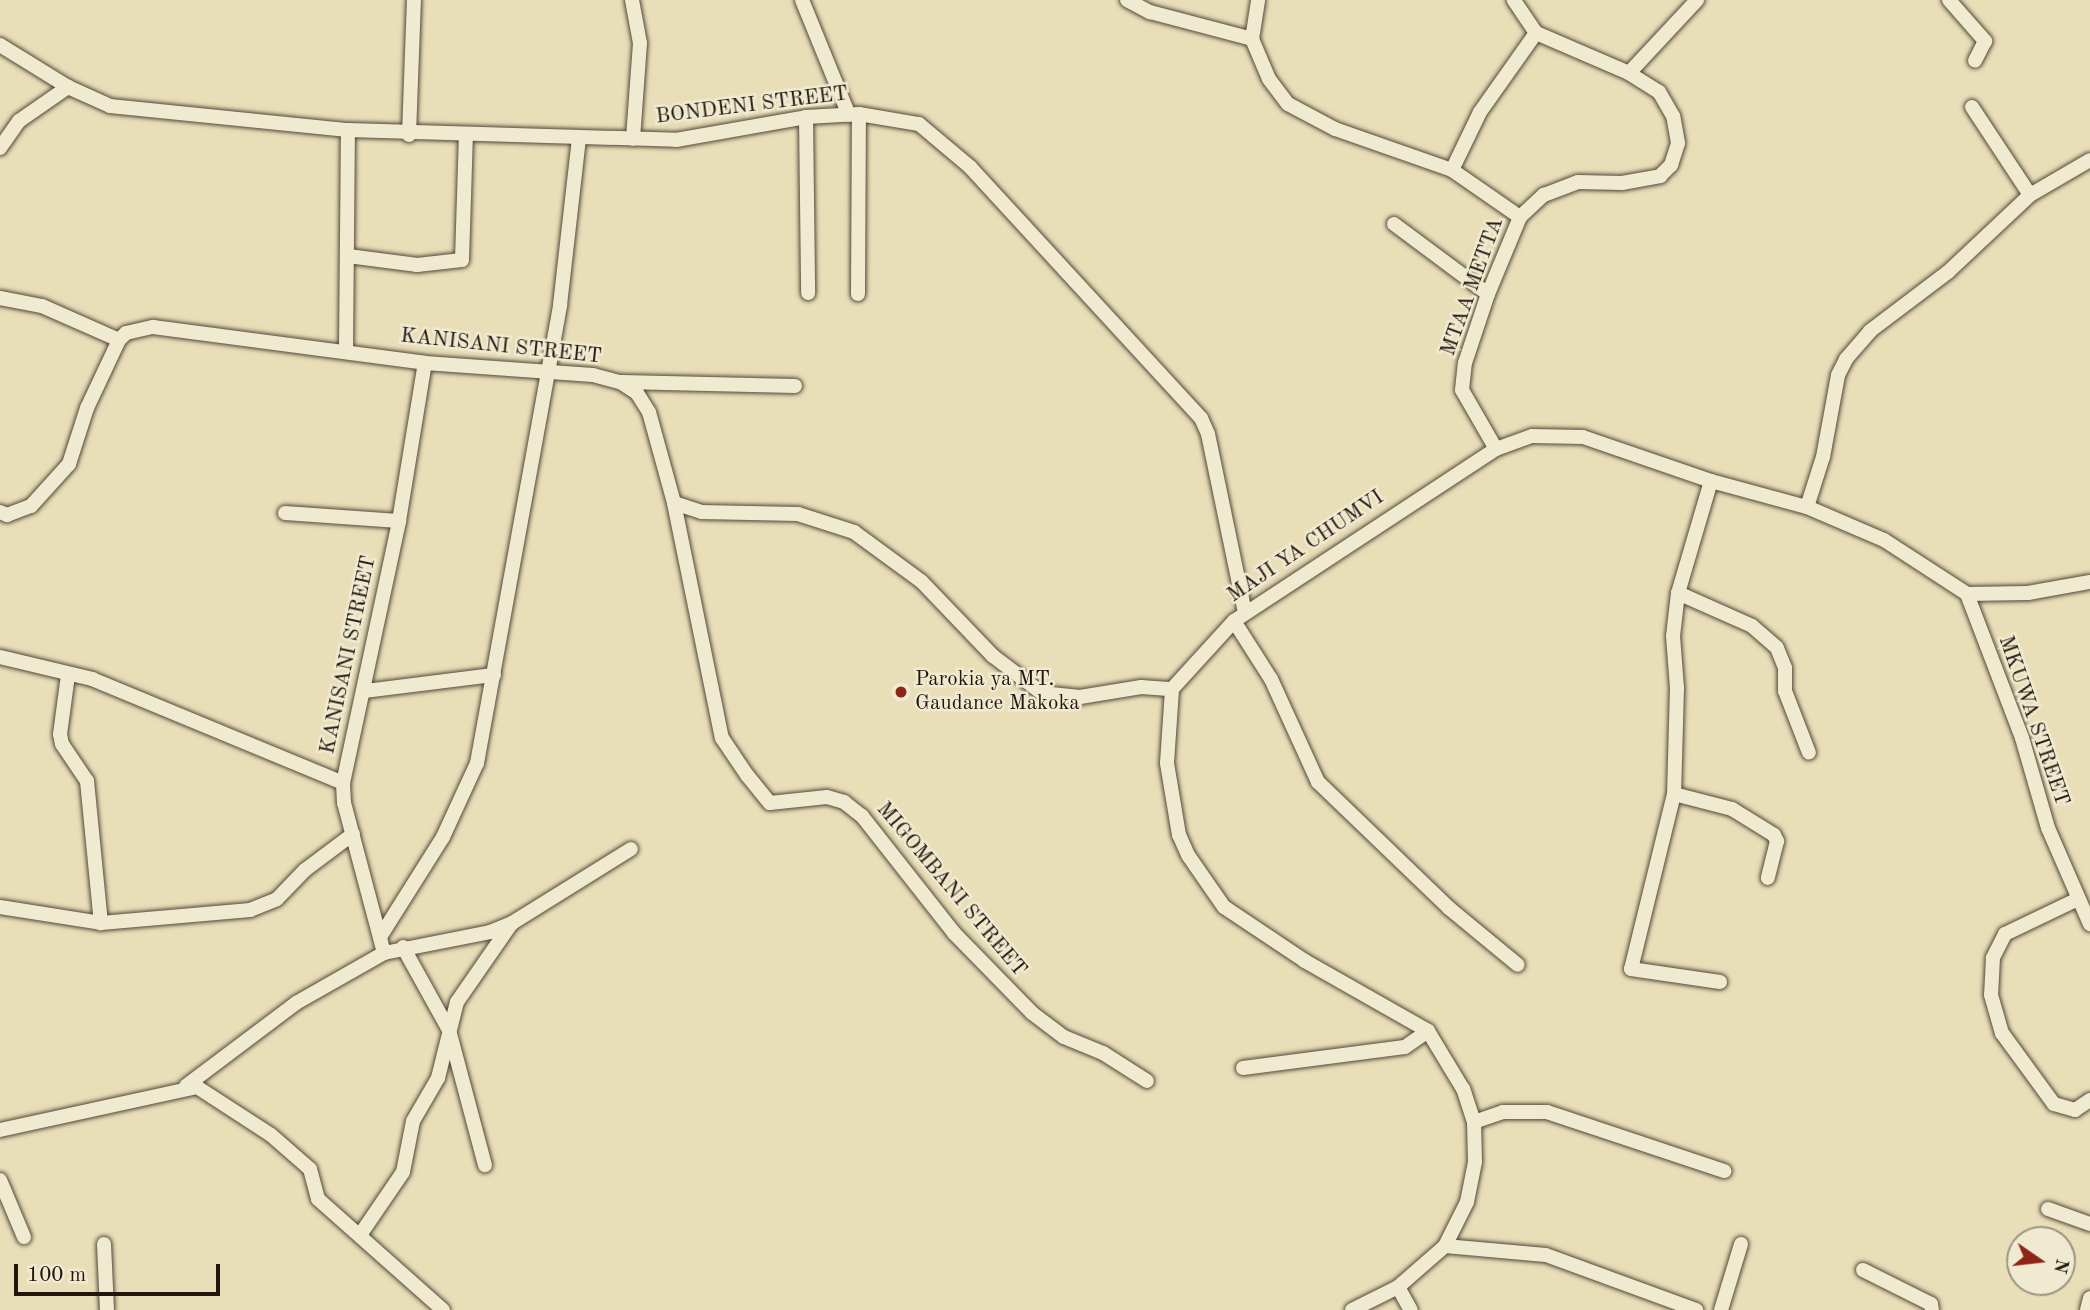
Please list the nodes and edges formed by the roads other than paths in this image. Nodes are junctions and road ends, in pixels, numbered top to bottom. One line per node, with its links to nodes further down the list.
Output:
1 (414, 0): 19 (street)
2 (632, 0): 22 (street)
3 (802, 0): 16 (street)
4 (1126, 0): 10 (street)
5 (1258, 0): 10 (street)
6 (1514, 0): 9 (street)
7 (1697, 0): 13 (street)
8 (1949, 0): 12 (street)
9 (1536, 33): 13 (street, MTAA METTA); 25 (street)
10 (1252, 39): 25 (street)
11 (0, 45): 14 (street, BONDENI STREET)
12 (1975, 61)
13 (1629, 73): 27 (street, MTAA METTA)
14 (68, 87): 18 (street, BONDENI STREET); 23 (street)
15 (1972, 107): 26 (street)
16 (854, 114): 17 (street, BONDENI STREET); 31 (street); 50 (street, BONDENI STREET)
17 (806, 117): 22 (street, BONDENI STREET); 30 (street)
18 (348, 130): 19 (street, BONDENI STREET); 29 (street)
19 (409, 135): 20 (street, BONDENI STREET)
20 (466, 136): 21 (street, BONDENI STREET); 29 (street)
21 (579, 139): 22 (street, BONDENI STREET); 37 (street)
22 (634, 139)
23 (0, 148)
24 (2090, 160): 26 (street)
25 (1452, 170): 27 (street)
26 (2030, 195): 43 (street)
27 (1520, 218): 32 (street, MTAA METTA)
28 (1394, 224): 32 (street)
29 (348, 256): 35 (street)
30 (808, 293)
31 (858, 293)
32 (1488, 294): 40 (street, MTAA METTA)
33 (0, 298): 34 (street)
34 (119, 340): 35 (street, KANISANI STREET); 44 (street)
35 (346, 351): 36 (street, KANISANI STREET)
36 (425, 363): 37 (street, KANISANI STREET); 46 (street, KANISANI STREET)
37 (548, 372): 38 (street, KANISANI STREET); 53 (street)
38 (620, 382): 39 (street); 42 (street, KANISANI STREET)
39 (795, 386)
40 (1496, 449): 41 (street, MAJI YA CHUMVI); 50 (street, MAJI YA CHUMVI)
41 (1711, 481): 43 (street, MAJI YA CHUMVI); 48 (street)
42 (674, 503): 54 (street); 75 (street, MIGOMBANI STREET)
43 (1807, 507): 49 (street, MAJI YA CHUMVI)
44 (0, 512)
45 (285, 513): 46 (street)
46 (399, 521): 55 (street, KANISANI STREET)
47 (2090, 582): 49 (street)
48 (1678, 593): 56 (street); 58 (street)
49 (1967, 594): 62 (street, MKUWA STREET)
50 (1239, 616): 54 (street, MAJI YA CHUMVI); 70 (street)
51 (0, 657): 52 (street)
52 (68, 675): 57 (street); 64 (street)
53 (494, 675): 55 (street); 67 (street)
54 (1172, 689): 73 (street)
55 (365, 691): 57 (street, KANISANI STREET)
56 (1809, 753)
57 (343, 783): 59 (street, KANISANI STREET)
58 (1674, 794): 61 (street); 71 (street)
59 (353, 834): 64 (street); 67 (street, KANISANI STREET)
60 (631, 849): 65 (street)
61 (1768, 878)
62 (2078, 900): 66 (street, MKUWA STREET); 77 (street)
63 (0, 907): 64 (street)
64 (101, 923)
65 (512, 923): 68 (street); 72 (street)
66 (2090, 924)
67 (380, 937): 69 (street, KANISANI STREET)
68 (403, 947): 69 (street); 72 (street)
69 (384, 953): 76 (street)
70 (1518, 965)
71 (1720, 982)
72 (449, 1030): 80 (street); 85 (street)
73 (1428, 1031): 74 (street); 78 (street)
74 (1243, 1068)
75 (1147, 1081)
76 (187, 1086): 79 (street); 85 (street)
77 (2090, 1100)
78 (1474, 1122): 81 (street); 89 (street)
79 (0, 1130)
80 (485, 1165)
81 (1724, 1171)
82 (0, 1180): 86 (street)
83 (2048, 1209): 84 (street)
84 (2090, 1224)
85 (360, 1235): 94 (street)
86 (24, 1237)
87 (104, 1244): 93 (street)
88 (1741, 1244): 98 (street)
89 (1446, 1246): 91 (street); 97 (street)
90 (1863, 1270): 99 (street)
91 (1398, 1287): 95 (street); 96 (street)
92 (2090, 1298): 100 (street)
93 (107, 1310)
94 (443, 1310)
95 (1352, 1310)
96 (1411, 1310)
97 (1696, 1310)
98 (1721, 1310)
99 (1932, 1310)
100 (2087, 1310)

